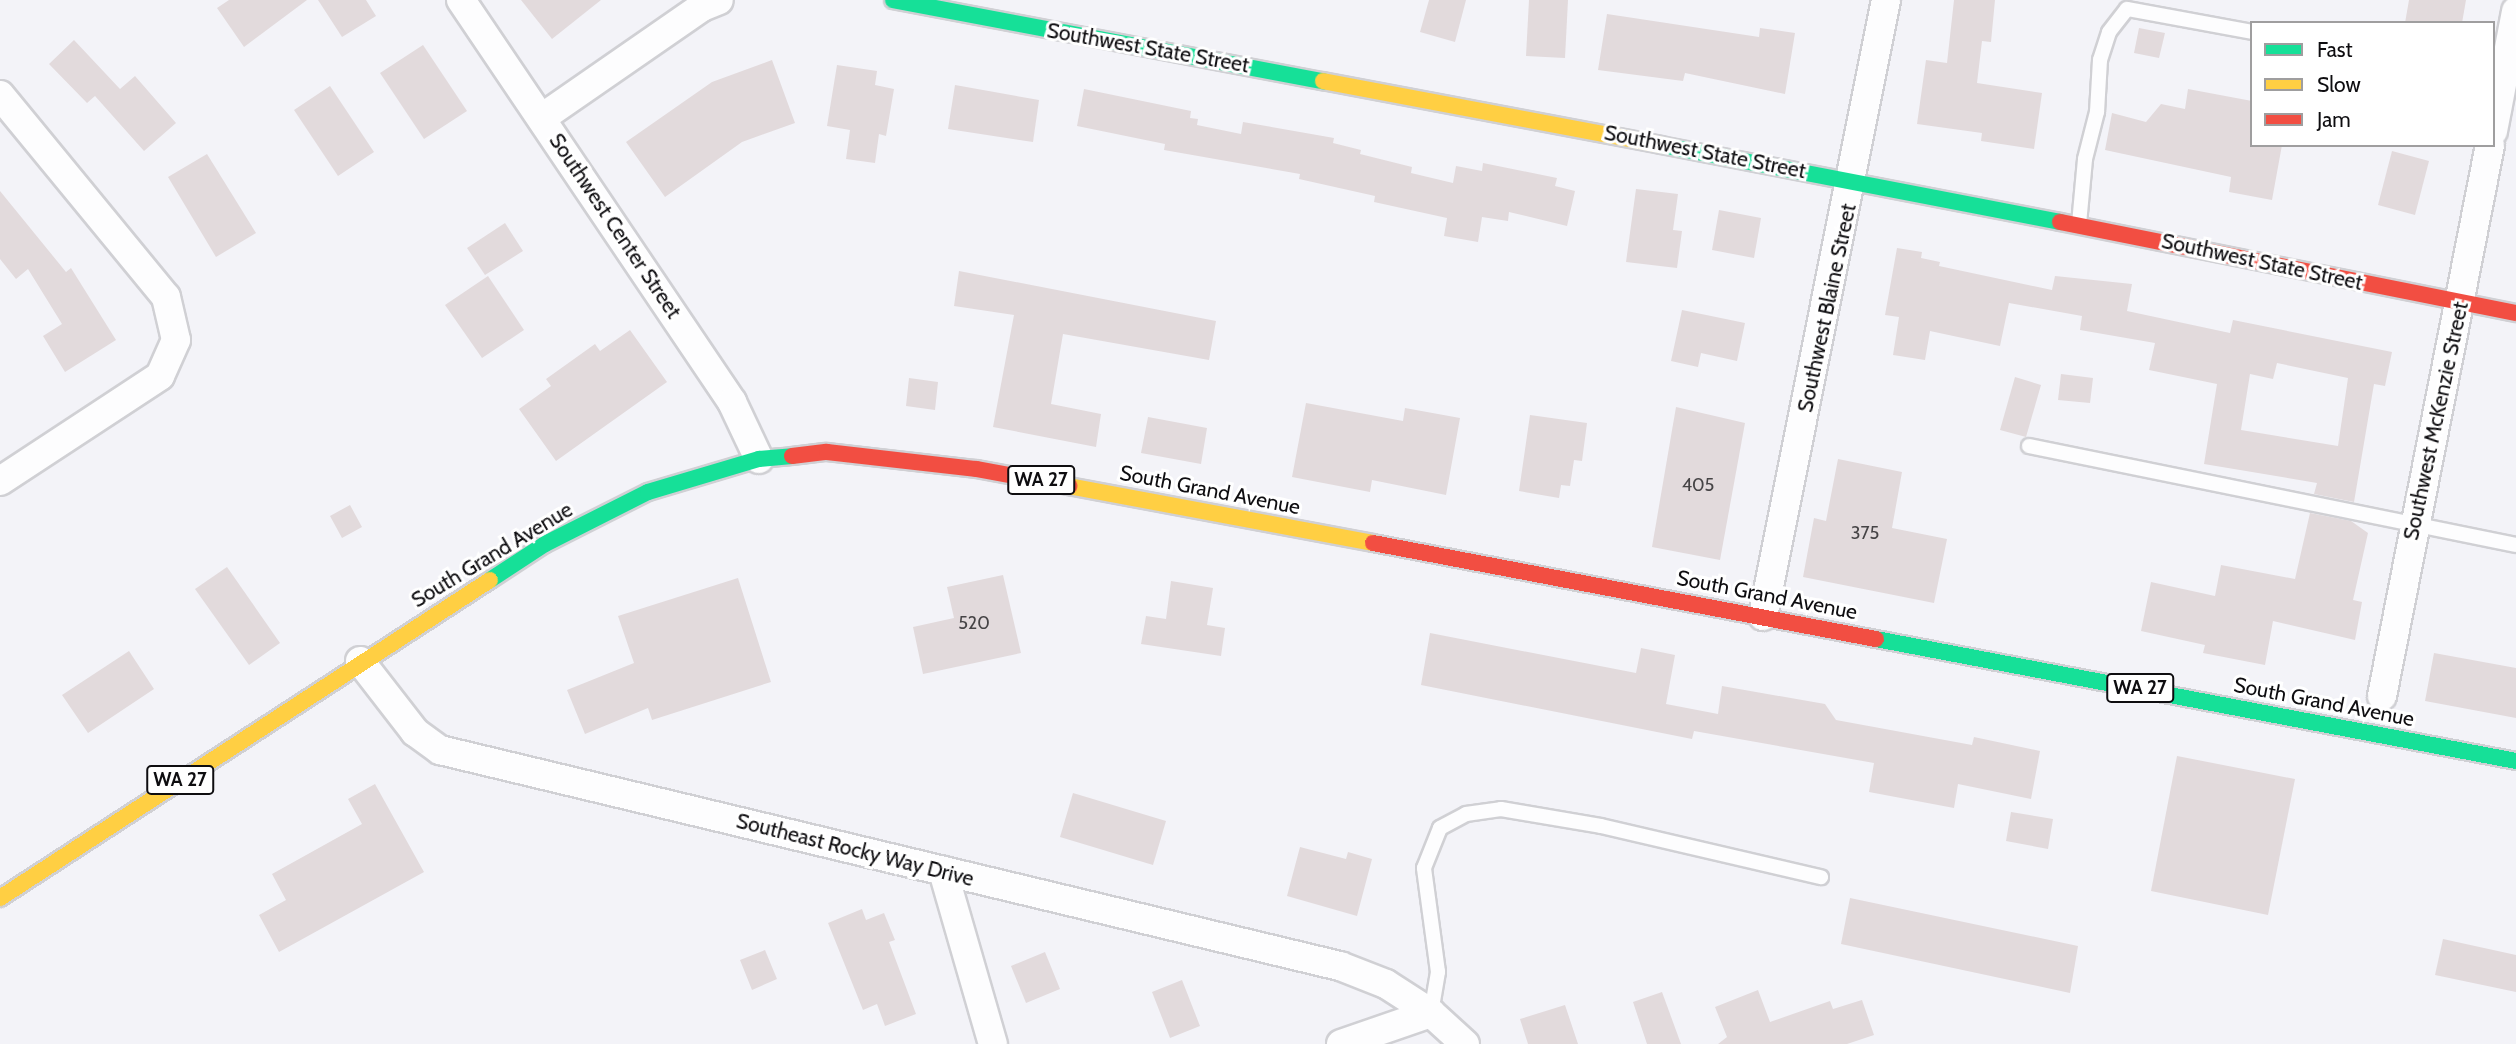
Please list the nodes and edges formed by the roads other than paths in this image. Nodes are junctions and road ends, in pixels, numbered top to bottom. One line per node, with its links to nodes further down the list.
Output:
1 (461, 0): 10 (street, Southwest Center Street)
2 (719, 0): 10 (street)
3 (893, 0): 5 (main road, Southwest State Street)
4 (1886, 0): 13 (street, Southwest Blaine Street)
5 (947, 5): 13 (main road, Southwest State Street)
6 (2516, 11): 8 (street)
7 (2250, 33): 14 (lane)
8 (2504, 80): 11 (street)
9 (0, 95): 19 (street)
10 (543, 117): 18 (street, Southwest Center Street)
11 (2495, 122)
12 (2490, 147): 15 (street, Southwest McKenzie Street)
13 (1853, 181): 14 (main road, Southwest State Street); 22 (street, Southwest Blaine Street)
14 (2079, 225): 15 (main road, Southwest State Street)
15 (2460, 303): 16 (main road, Southwest State Street); 20 (street, Southwest McKenzie Street)
16 (2516, 313)
17 (2029, 446): 20 (lane)
18 (759, 458): 22 (main road, South Grand Avenue / WA 27); 23 (main road, South Grand Avenue / WA 27)
19 (0, 481)
20 (2415, 526): 21 (lane); 24 (street, Southwest McKenzie Street)
21 (2516, 545)
22 (1763, 616): 25 (main road, South Grand Avenue / WA 27)
23 (360, 661): 26 (street, Southeast Rocky Way Drive); 28 (main road, South Grand Avenue / WA 27)
24 (2382, 696)
25 (2516, 761)
26 (943, 871): 29 (street, Southeast Rocky Way Drive); 30 (street)
27 (1821, 877): 29 (lane)
28 (0, 898)
29 (1431, 1013): 31 (street); 32 (street, Southeast Rocky Way Drive)
30 (993, 1044)
31 (1341, 1044)
32 (1465, 1044)

